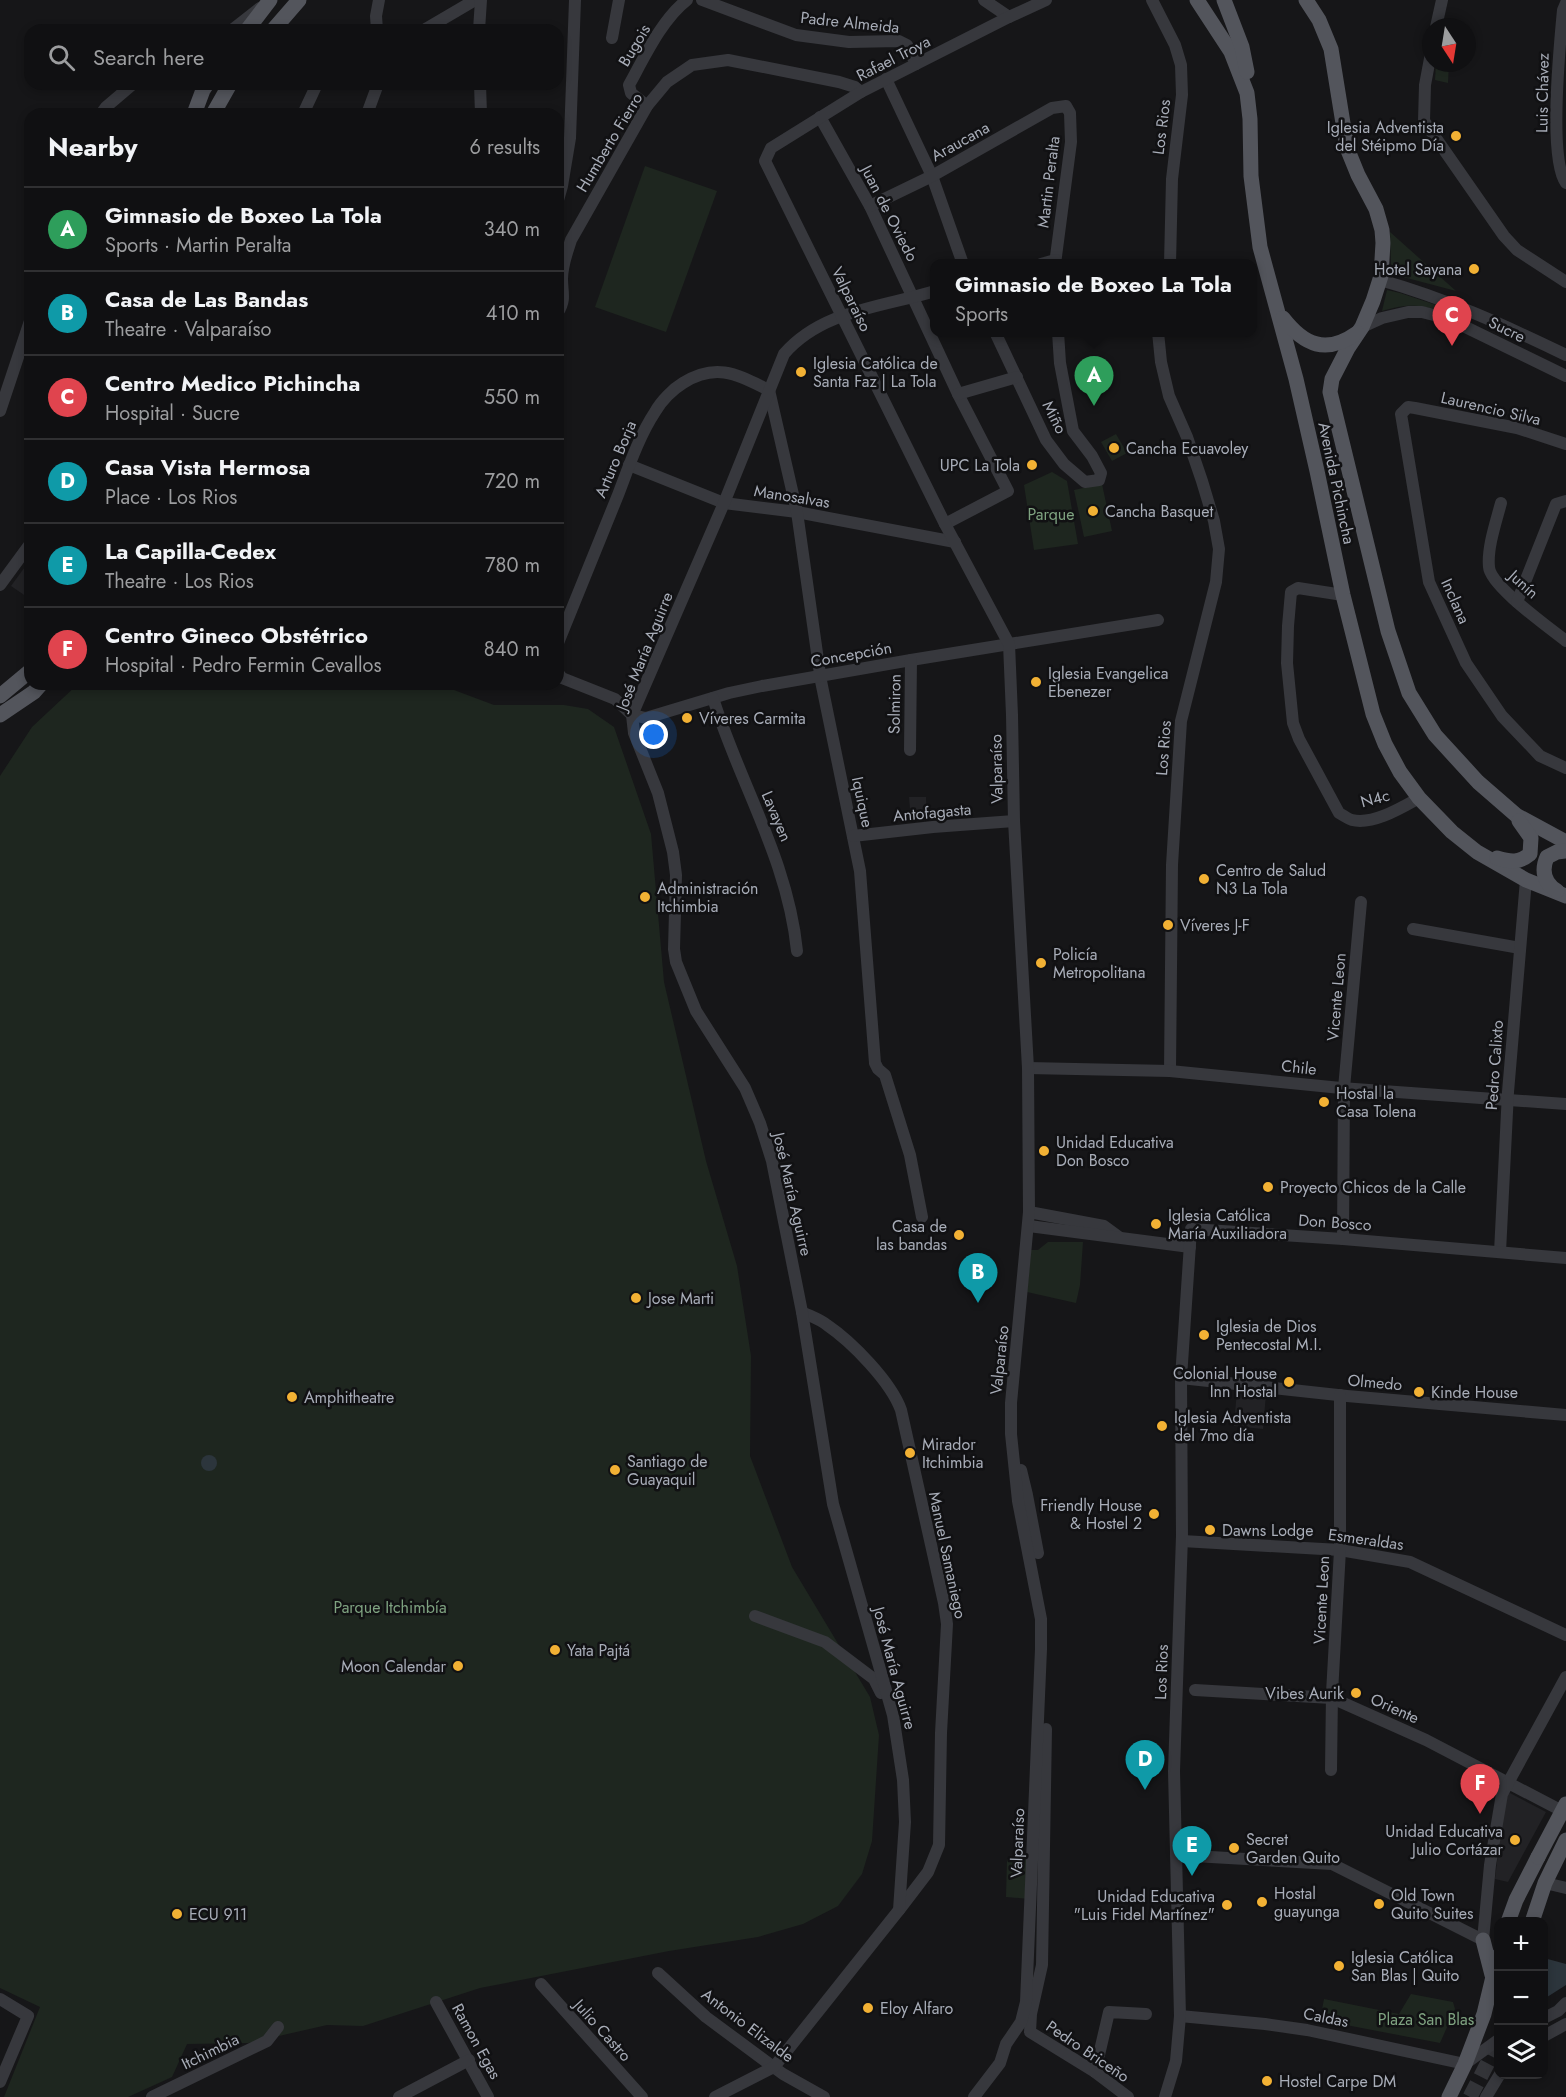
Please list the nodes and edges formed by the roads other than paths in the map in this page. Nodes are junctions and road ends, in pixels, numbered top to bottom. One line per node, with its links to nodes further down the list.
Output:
1 (299, 0): 22 (main road)
2 (379, 0): 23 (street)
3 (475, 0): 24 (street)
4 (481, 0): 25 (street)
5 (575, 0): 48 (street)
6 (619, 0): 26 (street)
7 (687, 0): 38 (street, Bugois)
8 (702, 0): 27 (street, Padre Almeida)
9 (984, 0): 18 (street)
10 (1047, 0): 18 (street, Rafael Troya)
11 (1152, 0): 54 (street, Los Rios)
12 (1197, 0): 37 (main road, Avenida Pichincha)
13 (1224, 0): 37 (main road)
14 (1306, 0): 56 (main road, Avenida Pichincha)
15 (1442, 0): 19 (street)
16 (269, 1): 20 (street); 21 (main road)
17 (1566, 3): 50 (street, Luis Chávez)
18 (1009, 17): 27 (street, Rafael Troya)
19 (1438, 18)
20 (240, 24)
21 (252, 24)
22 (278, 24)
23 (377, 24)
24 (434, 24)
25 (479, 24)
26 (612, 38)
27 (916, 64): 29 (street, Rafael Troya)
28 (1428, 72): 57 (street)
29 (886, 80): 36 (street, Rafael Troya); 49 (street)
30 (126, 90): 40 (street)
31 (203, 90): 41 (main road)
32 (227, 90): 42 (main road)
33 (313, 90): 43 (street)
34 (376, 90): 44 (street)
35 (480, 90): 45 (street)
36 (861, 92): 38 (street, Humberto Fierro); 46 (street, Rafael Troya)
37 (1249, 102): 60 (main road, Avenida Pichincha)
38 (647, 106): 55 (street, Humberto Fierro)
39 (1066, 106): 49 (street, Araucana); 53 (street, Martin Peralta)
40 (105, 108)
41 (196, 108)
42 (216, 108)
43 (306, 108)
44 (369, 108)
45 (481, 108)
46 (820, 117): 47 (street, Rafael Troya); 51 (street, Juan de Oviedo)
47 (765, 160): 61 (street, Valparaíso)
48 (564, 174)
49 (932, 176): 51 (street, Araucana); 52 (street)
50 (1566, 183)
51 (870, 206): 59 (street, Juan de Oviedo)
52 (961, 259)
53 (1055, 259)
54 (1170, 259)
55 (564, 261)
56 (1380, 280): 62 (main road, Avenida Pichincha); 69 (street, Sucre)
57 (1566, 282)
58 (930, 293): 59 (street, José María Aguirre)
59 (914, 298): 61 (street, José María Aguirre); 63 (street, Juan de Oviedo)
60 (1279, 313): 62 (main road); 87 (main road, Avenida Pichincha)
61 (842, 315): 72 (street, José María Aguirre); 82 (street, Valparaíso)
62 (1360, 330): 70 (street, Sucre); 105 (main road, Avenida Pichincha)
63 (930, 333)
64 (932, 337): 73 (street, Juan de Oviedo)
65 (997, 337): 71 (street, Miño)
66 (1058, 337): 71 (street, Miño)
67 (1158, 337): 118 (street, Los Rios)
68 (24, 339): 75 (street)
69 (1566, 356)
70 (1566, 376)
71 (1017, 377): 73 (street)
72 (769, 390): 77 (street, Arturo Borja); 79 (street, José María Aguirre); 81 (street, Iquique)
73 (958, 394): 82 (street, Juan de Oviedo)
74 (1408, 407): 76 (street, Laurencio Silva); 103 (street, Inclana)
75 (0, 411)
76 (1566, 444)
77 (629, 465): 79 (street, Manosalvas); 90 (street, Arturo Borja)
78 (1561, 502): 88 (street)
79 (724, 503): 81 (street, Manosalvas); 101 (street, José María Aguirre)
80 (1501, 503): 88 (street, Junín)
81 (797, 513): 83 (street, Manosalvas); 95 (street, Iquique)
82 (945, 524): 83 (street, Valparaíso)
83 (955, 542): 92 (street, Valparaíso)
84 (24, 550): 85 (street)
85 (5, 570): 86 (street)
86 (0, 585)
87 (1343, 595): 104 (main road, Avenida Pichincha); 104 (street, N4c)
88 (1517, 602): 91 (street, Junín)
89 (1158, 620): 92 (street, Concepción)
90 (564, 628)
91 (1566, 640)
92 (1008, 644): 93 (street, Concepción); 106 (street, Valparaíso)
93 (911, 660): 95 (street, Concepción); 102 (street, Solmiron)
94 (24, 676): 98 (main road)
95 (820, 676): 99 (street, Concepción); 107 (street, Iquique)
96 (564, 678): 101 (street)
97 (36, 690): 100 (main road)
98 (0, 696)
99 (713, 698): 101 (street, Concepción); 116 (street, Lavayen)
100 (0, 715)
101 (632, 715): 130 (street, José María Aguirre)
102 (910, 750)
103 (1566, 768)
104 (1419, 798): 110 (main road, Avenida Pichincha)
105 (1516, 816): 108 (main road, Avenida Pichincha); 110 (main road)
106 (1014, 821): 107 (street, Antofagasta); 117 (street, Valparaíso)
107 (853, 836): 123 (street, Iquique)
108 (1566, 842)
109 (1566, 851): 112 (main road)
110 (1477, 852): 111 (main road, Avenida Pichincha)
111 (1526, 880): 112 (main road, Avenida Pichincha); 115 (street, Pedro Calixto)
112 (1566, 896)
113 (1361, 902): 119 (street, Vicente Leon)
114 (1413, 929): 115 (street)
115 (1520, 948): 120 (street, Pedro Calixto)
116 (797, 951)
117 (1028, 1068): 118 (street, Chile); 122 (street, Valparaíso)
118 (1170, 1071): 119 (street, Chile)
119 (1344, 1088): 120 (street, Chile); 126 (street, Vicente Leon)
120 (1508, 1100): 121 (street, Chile); 128 (street, Pedro Calixto)
121 (1566, 1104)
122 (1029, 1212): 124 (street, Valparaíso); 125 (street)
123 (922, 1217)
124 (1029, 1226): 125 (street); 134 (street, Valparaíso)
125 (1120, 1238): 127 (street)
126 (1343, 1239): 127 (street, Don Bosco); 128 (street, Don Bosco)
127 (1190, 1247): 131 (street, Los Rios)
128 (1500, 1252): 129 (street, Don Bosco)
129 (1566, 1258)
130 (802, 1312): 142 (street, José María Aguirre); 151 (street, Manuel Samaniego)
131 (1181, 1378): 132 (street, Olmedo); 135 (street, Los Rios)
132 (1340, 1395): 133 (street, Olmedo); 136 (street, Vicente Leon)
133 (1566, 1415)
134 (1011, 1434): 167 (street, Valparaíso); 182 (street, Valparaíso)
135 (1182, 1541): 136 (street, Esmeraldas); 148 (street, Los Rios)
136 (1340, 1550): 138 (street, Esmeraldas); 141 (street, Vicente Leon)
137 (755, 1616): 142 (street)
138 (1566, 1635)
139 (1566, 1677): 144 (street)
140 (1195, 1690): 141 (street, Oriente)
141 (1332, 1698): 143 (street, Vicente Leon); 144 (street, Oriente)
142 (893, 1715): 151 (street, José María Aguirre)
143 (1331, 1770)
144 (1508, 1783): 146 (street, Oriente); 154 (street)
145 (1566, 1804): 152 (main road, bridge)
146 (1566, 1813)
147 (1566, 1840): 149 (main road)
148 (1176, 1855): 154 (street); 163 (street, Los Rios)
149 (1545, 1883): 150 (street); 153 (main road)
150 (1566, 1888)
151 (899, 1910): 172 (street)
152 (1510, 1917)
153 (1534, 1917)
154 (1483, 1940): 157 (main road)
155 (1495, 1971): 157 (main road)
156 (658, 1972): 172 (street, Antonio Elizalde)
157 (1493, 1978): 171 (main road)
158 (541, 1984): 179 (street, Julio Castro)
159 (0, 1999): 175 (street)
160 (436, 2002): 170 (street, Ramon Egas)
161 (1566, 2003): 164 (street)
162 (1146, 2014): 173 (street)
163 (1180, 2016): 171 (street, Caldas); 184 (street, Los Rios)
164 (1548, 2016)
165 (1566, 2024): 168 (street)
166 (278, 2027): 176 (street, Itchimbia)
167 (1030, 2032): 173 (street, Pedro Briceño)
168 (1548, 2034)
169 (1494, 2043): 171 (street)
170 (469, 2060): 177 (street); 178 (street, Ramon Egas)
171 (1465, 2064): 185 (main road)
172 (774, 2067): 180 (street); 181 (street, Antonio Elizalde)
173 (1095, 2072): 183 (street, Pedro Briceño)
174 (1497, 2079): 186 (street)
175 (0, 2082)
176 (152, 2097)
177 (399, 2097)
178 (488, 2097)
179 (642, 2097)
180 (715, 2097)
181 (824, 2097)
182 (974, 2097)
183 (1128, 2097)
184 (1165, 2097)
185 (1449, 2097)
186 (1486, 2097)

